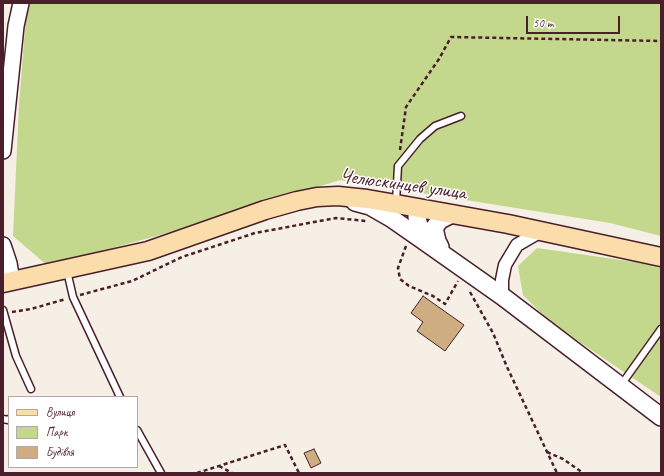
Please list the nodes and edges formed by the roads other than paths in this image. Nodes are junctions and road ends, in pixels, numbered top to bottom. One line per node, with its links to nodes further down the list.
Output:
1 (21, 3): 3 (street)
2 (461, 116): 5 (lane)
3 (3, 151)
4 (338, 196): 5 (main road, Челюскинцев улица); 10 (main road); 12 (main road, Челюскинцев улица)
5 (396, 204): 6 (main road, Челюскинцев улица)
6 (418, 208): 7 (main road, Челюскинцев улица); 10 (main road)
7 (452, 214): 8 (main road, Челюскинцев улица); 10 (main road)
8 (541, 231): 11 (main road, Челюскинцев улица); 14 (street)
9 (3, 245): 13 (street)
10 (446, 256): 14 (main road)
11 (661, 257)
12 (66, 269): 13 (main road, Челюскинцев улица); 19 (lane)
13 (8, 282)
14 (502, 296): 17 (main road)
15 (4, 312): 18 (lane)
16 (661, 330): 17 (lane)
17 (620, 387): 20 (main road)
18 (31, 389)
19 (120, 396)
20 (661, 417)
21 (138, 432): 22 (lane)
22 (160, 473)

